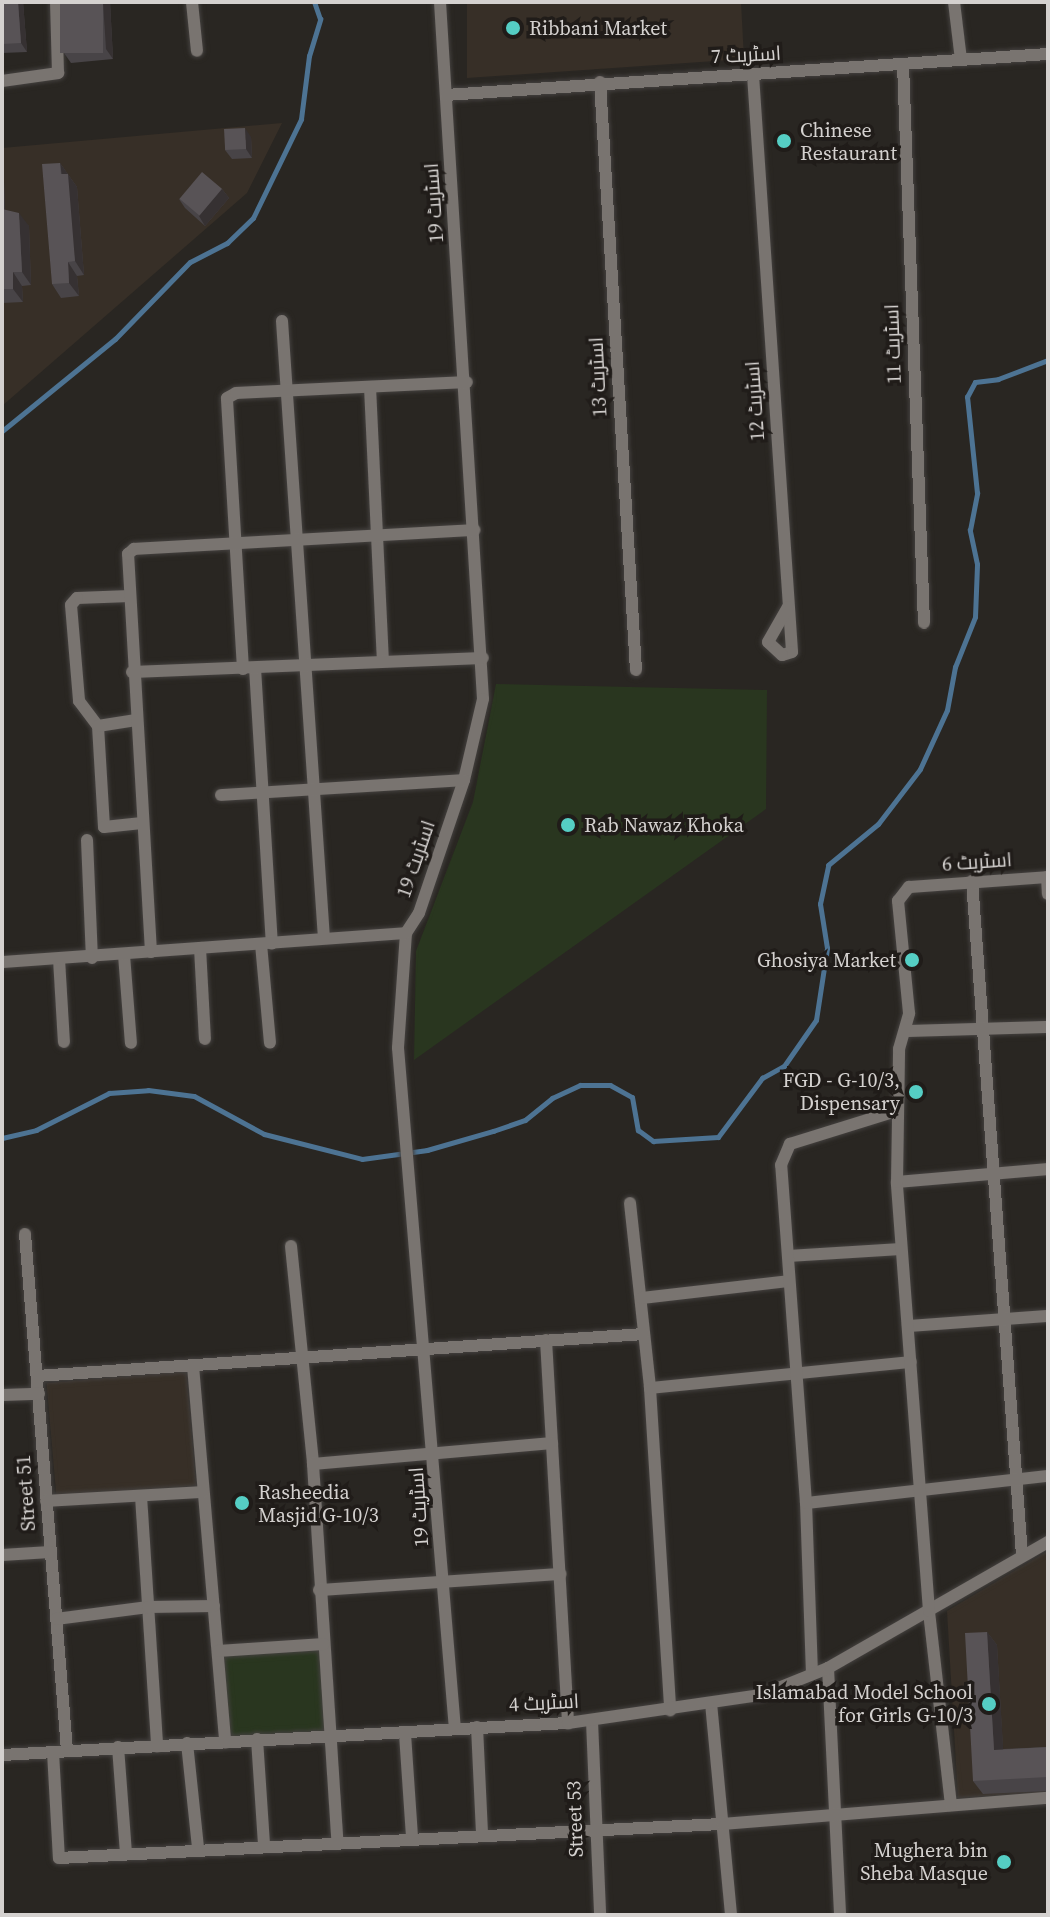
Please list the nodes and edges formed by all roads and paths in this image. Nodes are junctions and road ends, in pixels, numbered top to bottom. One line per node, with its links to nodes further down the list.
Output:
1 (56, 2): 10 (street)
2 (192, 2): 5 (street)
3 (440, 2): 12 (street, اسٹریٹ 19)
4 (954, 2): 7 (street)
5 (197, 51)
6 (1048, 54): 7 (street, اسٹریٹ 7)
7 (961, 60): 8 (street, اسٹریٹ 7)
8 (903, 64): 9 (street, اسٹریٹ 7); 23 (street, اسٹریٹ 11)
9 (753, 75): 11 (street, اسٹریٹ 7); 22 (street, اسٹریٹ 12)
10 (2, 81)
11 (600, 82): 12 (street, اسٹریٹ 7); 28 (street, اسٹریٹ 13)
12 (446, 95): 14 (street, اسٹریٹ 19)
13 (282, 321): 16 (street)
14 (467, 382): 15 (street); 17 (street, اسٹریٹ 19)
15 (370, 387): 16 (street); 18 (street)
16 (288, 391): 19 (street); 20 (street)
17 (474, 530): 18 (street); 24 (street, اسٹریٹ 19)
18 (377, 535): 19 (street); 25 (street)
19 (297, 540): 20 (street); 26 (street)
20 (234, 545): 21 (street); 27 (street)
21 (130, 596): 29 (street); 31 (street)
22 (788, 607)
23 (924, 623)
24 (483, 658): 25 (street); 32 (street, اسٹریٹ 19)
25 (383, 661): 26 (street)
26 (303, 666): 27 (street); 33 (street)
27 (249, 669): 29 (street); 34 (street)
28 (636, 670)
29 (132, 672): 30 (street)
30 (135, 720): 31 (street); 36 (street)
31 (98, 726): 36 (street)
32 (464, 780): 33 (street); 41 (street, اسٹریٹ 19)
33 (311, 789): 34 (street); 42 (street)
34 (261, 793): 35 (street); 43 (street)
35 (221, 795)
36 (142, 823): 45 (street)
37 (87, 840): 47 (street)
38 (1047, 877): 39 (street, اسٹریٹ 6); 40 (street)
39 (972, 881): 51 (street, اسٹریٹ 6); 52 (street)
40 (1048, 894)
41 (406, 933): 42 (street); 73 (street, اسٹریٹ 19)
42 (324, 938): 43 (street)
43 (266, 943): 44 (street); 56 (street)
44 (200, 948): 45 (street); 53 (street)
45 (151, 952): 46 (street)
46 (124, 955): 47 (street); 55 (street)
47 (92, 958): 48 (street)
48 (59, 959): 49 (street); 54 (street)
49 (2, 962)
50 (1048, 1027): 52 (street)
51 (905, 1031): 52 (street); 57 (street)
52 (983, 1032): 59 (street)
53 (205, 1039)
54 (64, 1042)
55 (131, 1043)
56 (270, 1043)
57 (896, 1111): 60 (street); 65 (street)
58 (1048, 1169): 59 (street)
59 (993, 1174): 60 (street); 69 (street)
60 (897, 1182): 64 (street)
61 (630, 1203): 67 (street)
62 (25, 1234): 78 (street, Street 51)
63 (291, 1246): 74 (street)
64 (901, 1249): 65 (street); 70 (street)
65 (788, 1256): 66 (street)
66 (788, 1281): 67 (street); 77 (street)
67 (642, 1298): 71 (street)
68 (1048, 1316): 69 (street)
69 (1003, 1317): 70 (street); 86 (street)
70 (908, 1326): 75 (street)
71 (644, 1334): 72 (street); 79 (street)
72 (546, 1340): 73 (street); 82 (street)
73 (426, 1352): 74 (street); 83 (street, اسٹریٹ 19)
74 (299, 1360): 76 (street); 84 (street)
75 (911, 1362): 77 (street); 87 (street)
76 (193, 1366): 78 (street); 88 (street)
77 (796, 1372): 79 (street); 91 (street)
78 (37, 1376): 80 (street, Street 51)
79 (650, 1388): 108 (street)
80 (39, 1394): 81 (street); 90 (street, Street 51)
81 (2, 1395)
82 (552, 1443): 83 (street); 96 (street)
83 (435, 1456): 84 (street); 97 (street, اسٹریٹ 19)
84 (313, 1464): 98 (street)
85 (1048, 1476): 86 (street)
86 (1014, 1482): 87 (street); 95 (street)
87 (920, 1491): 91 (street); 101 (street)
88 (203, 1492): 89 (street); 99 (street)
89 (141, 1496): 90 (street); 100 (street)
90 (46, 1501): 93 (street, Street 51)
91 (806, 1503): 106 (street)
92 (1048, 1542): 95 (street, اسٹریٹ 4)
93 (50, 1552): 94 (street); 102 (street, Street 51)
94 (2, 1555)
95 (1022, 1555): 101 (street, اسٹریٹ 4)
96 (560, 1574): 97 (street); 110 (street)
97 (444, 1581): 98 (street); 112 (street, اسٹریٹ 19)
98 (319, 1590): 103 (street)
99 (214, 1606): 100 (street); 104 (street)
100 (148, 1607): 102 (street); 118 (street)
101 (929, 1611): 105 (street, اسٹریٹ 4); 123 (street)
102 (56, 1619): 120 (street, Street 51)
103 (324, 1644): 104 (street); 114 (street)
104 (218, 1651): 117 (street)
105 (828, 1668): 106 (street, اسٹریٹ 4); 124 (street)
106 (812, 1674): 107 (street, اسٹریٹ 4)
107 (711, 1703): 108 (street, اسٹریٹ 4); 125 (street)
108 (670, 1710): 109 (street, اسٹریٹ 4)
109 (592, 1721): 110 (street, اسٹریٹ 4); 126 (street, Street 53)
110 (568, 1723): 111 (street, اسٹریٹ 4)
111 (477, 1727): 112 (street, اسٹریٹ 4); 127 (street)
112 (455, 1729): 113 (street, اسٹریٹ 4)
113 (405, 1734): 114 (street, اسٹریٹ 4); 128 (street)
114 (328, 1738): 115 (street, اسٹریٹ 4); 129 (street)
115 (257, 1739): 117 (street, اسٹریٹ 4); 130 (street)
116 (187, 1743): 117 (street, اسٹریٹ 4); 118 (street, اسٹریٹ 4); 131 (street)
117 (225, 1743)
118 (157, 1746): 119 (street, اسٹریٹ 4)
119 (118, 1747): 120 (street, اسٹریٹ 4); 132 (street)
120 (60, 1751): 121 (street, اسٹریٹ 4); 132 (street, Street 51)
121 (2, 1755)
122 (1048, 1798): 123 (street)
123 (951, 1805): 124 (street)
124 (836, 1812): 125 (street); 135 (street)
125 (722, 1824): 126 (street); 134 (street)
126 (595, 1828): 127 (street); 133 (street, Street 53)
127 (482, 1833): 128 (street)
128 (412, 1837): 129 (street)
129 (337, 1840): 130 (street)
130 (264, 1844): 131 (street)
131 (198, 1848): 132 (street)
132 (126, 1853)
133 (600, 1915)
134 (731, 1915)
135 (840, 1915)

